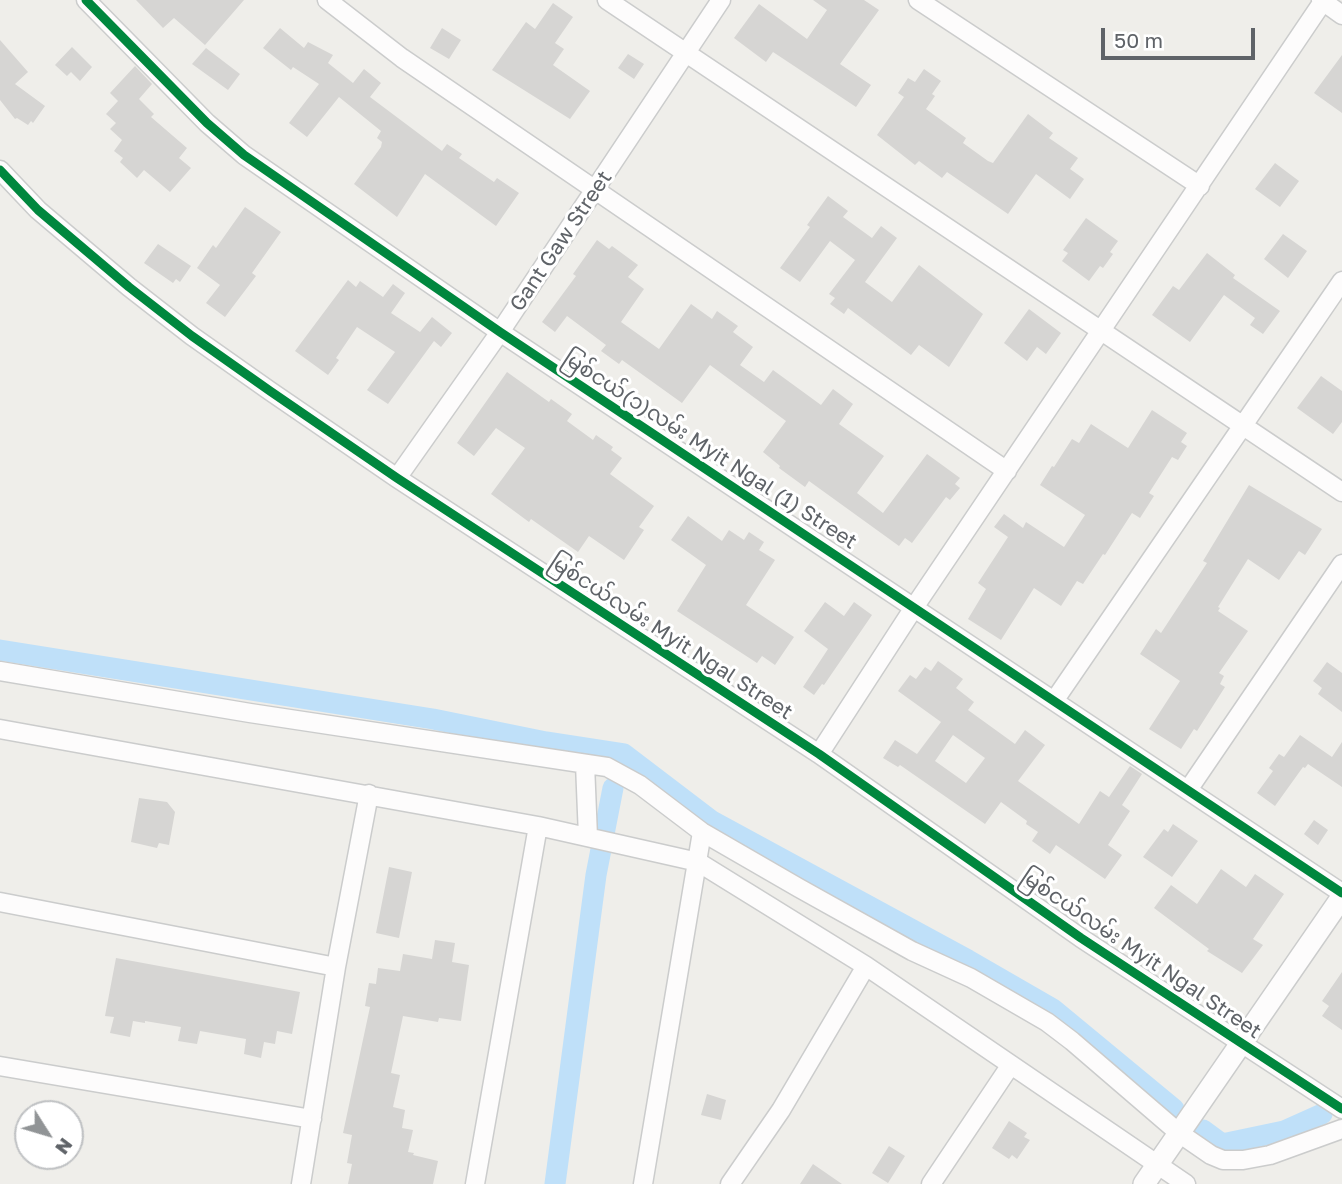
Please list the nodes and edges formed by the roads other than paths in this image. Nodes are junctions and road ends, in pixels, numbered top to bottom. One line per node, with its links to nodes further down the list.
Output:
1 (86, 0): 14 (street, မြစ်ငယ်(၁)လမ်း Myit Ngal (1) Street)
2 (327, 0): 11 (street)
3 (607, 0): 8 (street)
4 (721, 0): 8 (street, Gant Gaw Street)
5 (918, 0): 10 (street)
6 (1323, 1): 7 (street); 10 (street)
7 (1342, 15)
8 (685, 53): 11 (street, Gant Gaw Street); 13 (street)
9 (0, 170): 17 (street, မြစ်ငယ်လမ်း Myit Ngal Street)
10 (1200, 186): 13 (street)
11 (595, 191): 14 (street, Gant Gaw Street); 16 (street)
12 (1342, 281): 15 (street)
13 (1101, 329): 15 (street); 16 (street)
14 (500, 332): 17 (street, Gant Gaw Street); 20 (street, မြစ်ငယ်(၁)လမ်း Myit Ngal (1) Street)
15 (1244, 426): 18 (street); 22 (street)
16 (1007, 471): 20 (street)
17 (397, 478): 24 (street, မြစ်ငယ်လမ်း Myit Ngal Street)
18 (1342, 492)
19 (1342, 564): 26 (street)
20 (915, 606): 22 (street, မြစ်ငယ်(၁)လမ်း Myit Ngal (1) Street); 24 (street)
21 (0, 671): 25 (street)
22 (1054, 701): 26 (street, မြစ်ငယ်(၁)လမ်း Myit Ngal (1) Street)
23 (0, 729): 27 (street)
24 (819, 754): 36 (street, မြစ်ငယ်လမ်း Myit Ngal Street)
25 (585, 764): 29 (street); 30 (street)
26 (1188, 790): 32 (street, မြစ်ငယ်(၁)လမ်း Myit Ngal (1) Street)
27 (369, 794): 28 (street); 35 (street)
28 (538, 826): 30 (street); 46 (street)
29 (702, 832): 31 (street); 43 (street)
30 (592, 838): 31 (street)
31 (698, 862): 34 (street); 47 (street)
32 (1342, 895): 36 (street)
33 (0, 902): 35 (street)
34 (866, 966): 38 (street); 48 (street)
35 (336, 967): 41 (street)
36 (1243, 1042): 39 (street, မြစ်ငယ်လမ်း Myit Ngal Street); 43 (street)
37 (0, 1066): 41 (street)
38 (1010, 1066): 44 (street); 49 (street)
39 (1334, 1094): 40 (street, မြစ်ငယ်လမ်း Myit Ngal Street)
40 (1342, 1109)
41 (312, 1119): 45 (street)
42 (1342, 1129): 43 (street)
43 (1179, 1133): 44 (street)
44 (1156, 1165): 50 (street); 51 (street)
45 (301, 1184)
46 (475, 1184)
47 (643, 1184)
48 (730, 1184)
49 (931, 1184)
50 (1144, 1184)
51 (1186, 1184)

